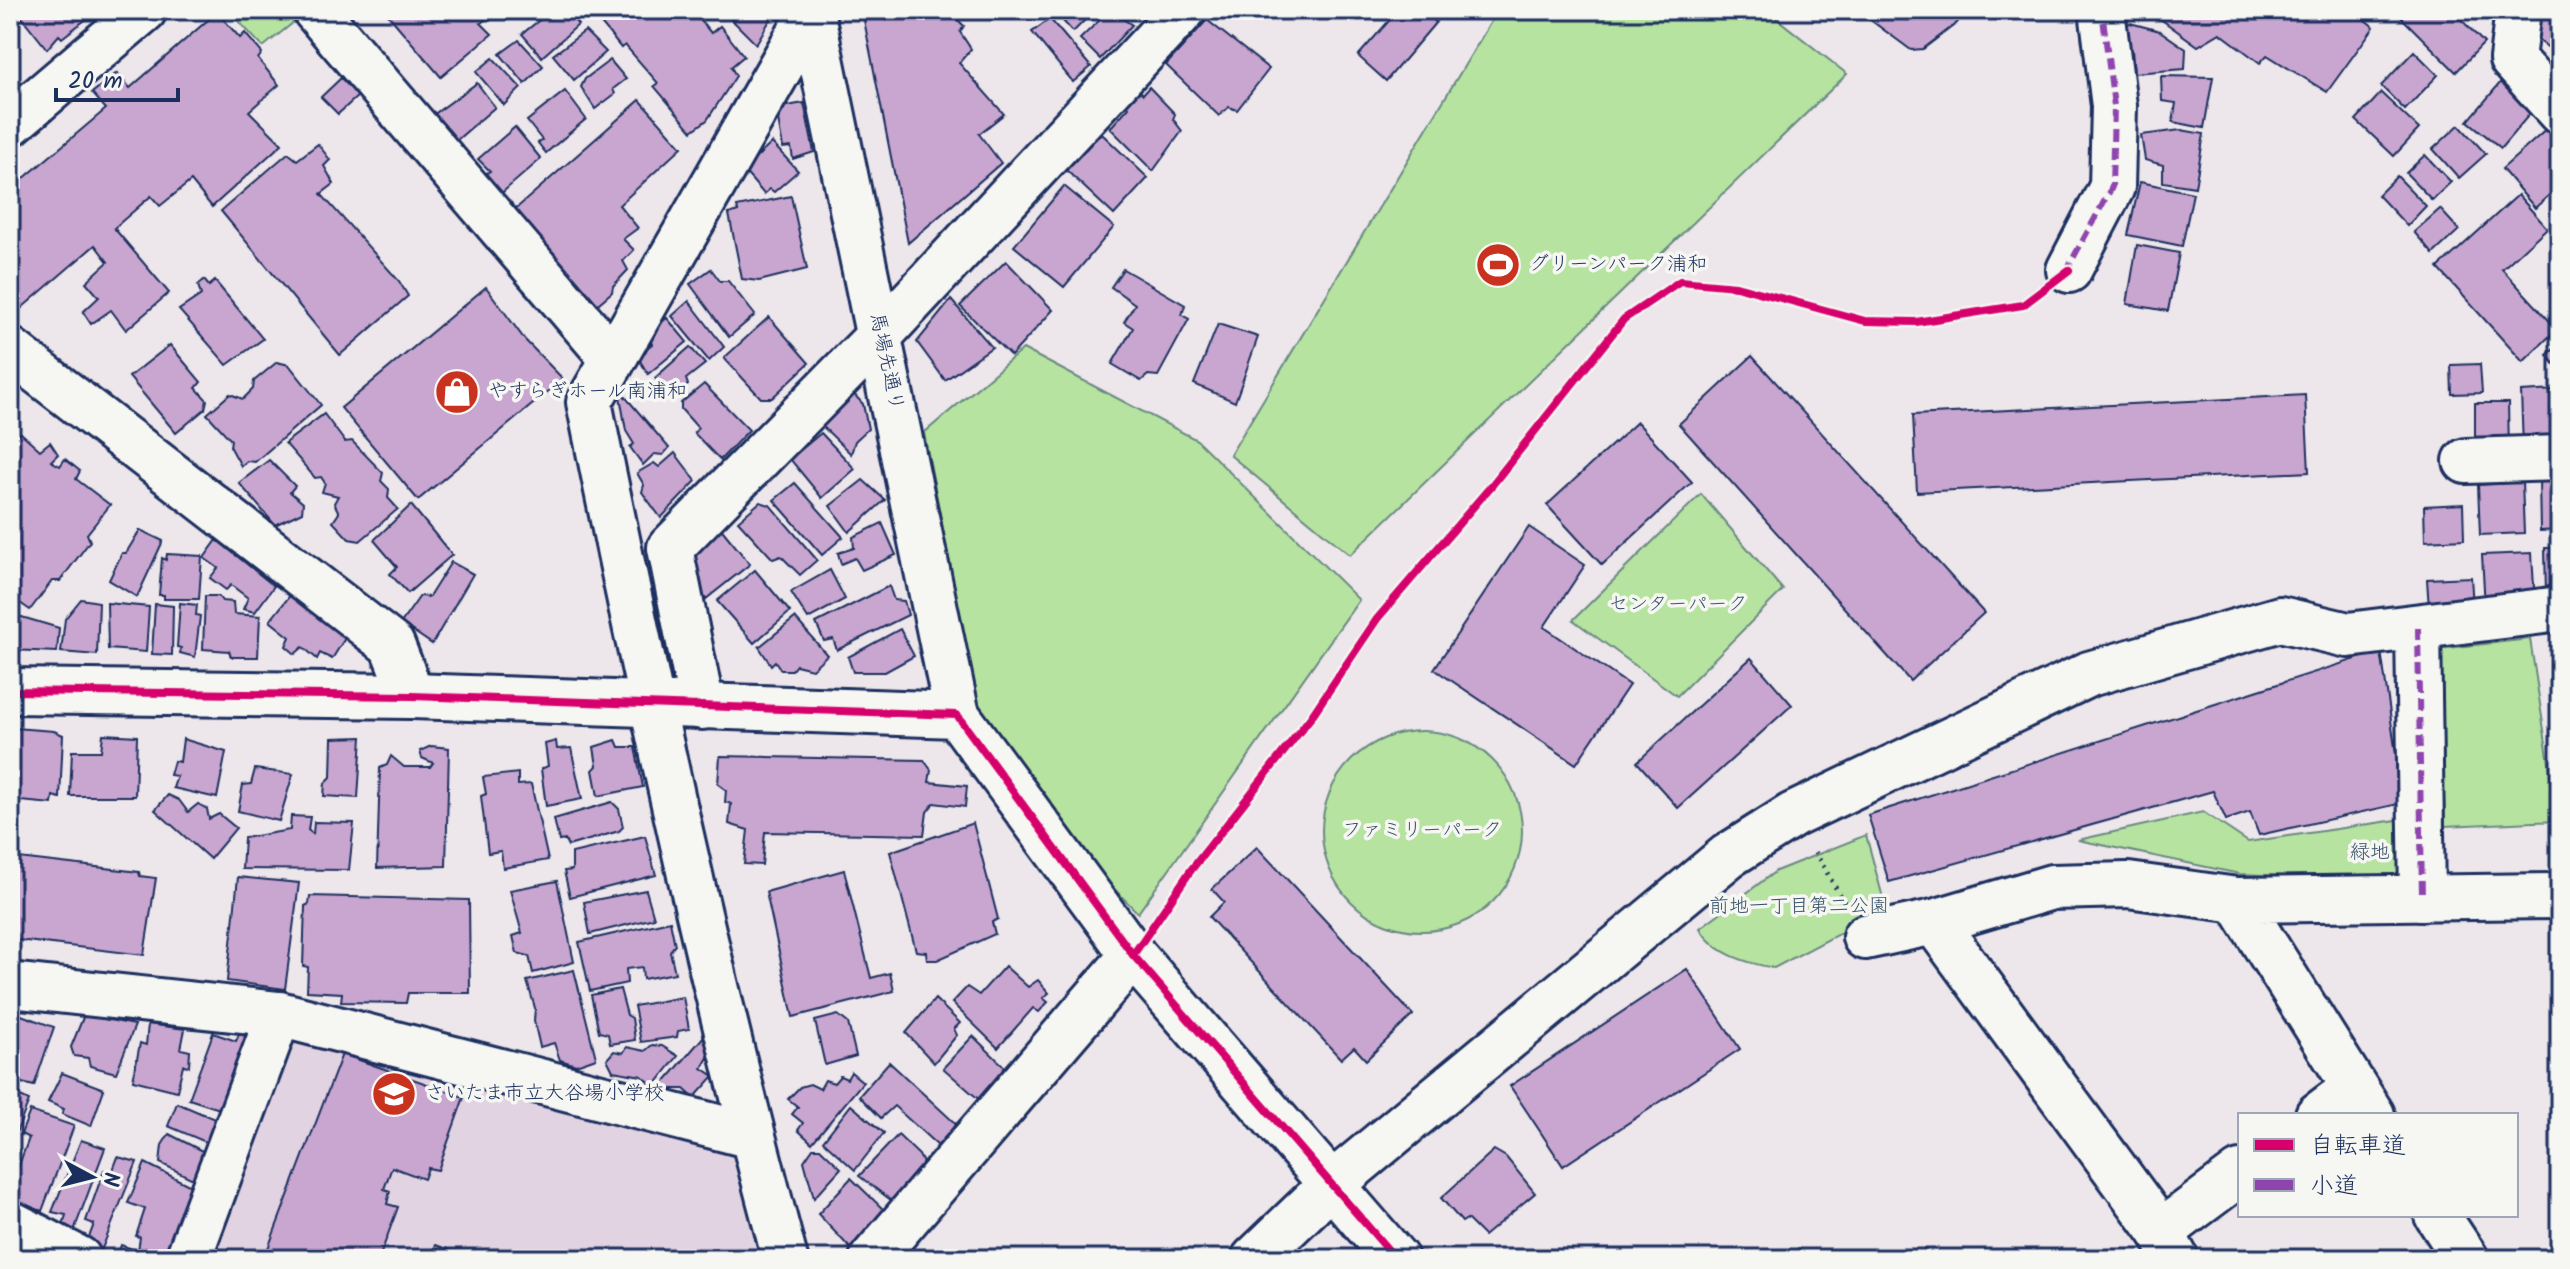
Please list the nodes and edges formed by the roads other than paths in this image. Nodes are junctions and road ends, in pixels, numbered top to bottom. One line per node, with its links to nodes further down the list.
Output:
1 (144, 10): 8 (street)
2 (315, 10): 12 (street)
3 (2102, 10): 9 (street)
4 (2518, 10): 7 (street)
5 (812, 11): 10 (street, 馬場先通り); 12 (street)
6 (1167, 16): 10 (street)
7 (2560, 112)
8 (10, 124)
9 (2069, 270)
10 (881, 334): 20 (street); 21 (street, 馬場先通り)
11 (10, 350): 18 (street)
12 (613, 359): 19 (street)
13 (2560, 458): 14 (street)
14 (2466, 461)
15 (2560, 609): 16 (street)
16 (2418, 628): 23 (street); 34 (street)
17 (10, 691): 18 (street)
18 (412, 696): 19 (street)
19 (649, 704): 20 (street); 32 (street)
20 (702, 707): 21 (street)
21 (957, 715): 27 (street)
22 (2560, 896): 23 (street)
23 (2422, 898): 24 (street)
24 (2237, 900): 25 (street); 30 (street)
25 (1934, 922): 26 (street); 37 (street)
26 (1865, 937)
27 (1133, 955): 34 (street); 41 (street)
28 (10, 985): 29 (street)
29 (279, 1014): 32 (street); 39 (street)
30 (2363, 1101): 31 (street)
31 (2324, 1113)
32 (752, 1136): 40 (street)
33 (2238, 1175): 37 (street)
34 (1330, 1186): 42 (street); 43 (street)
35 (2438, 1217): 44 (street)
36 (10, 1223): 38 (street)
37 (2169, 1246)
38 (79, 1259)
39 (188, 1259)
40 (785, 1259)
41 (872, 1259)
42 (1254, 1259)
43 (1396, 1259)
44 (2466, 1259)

